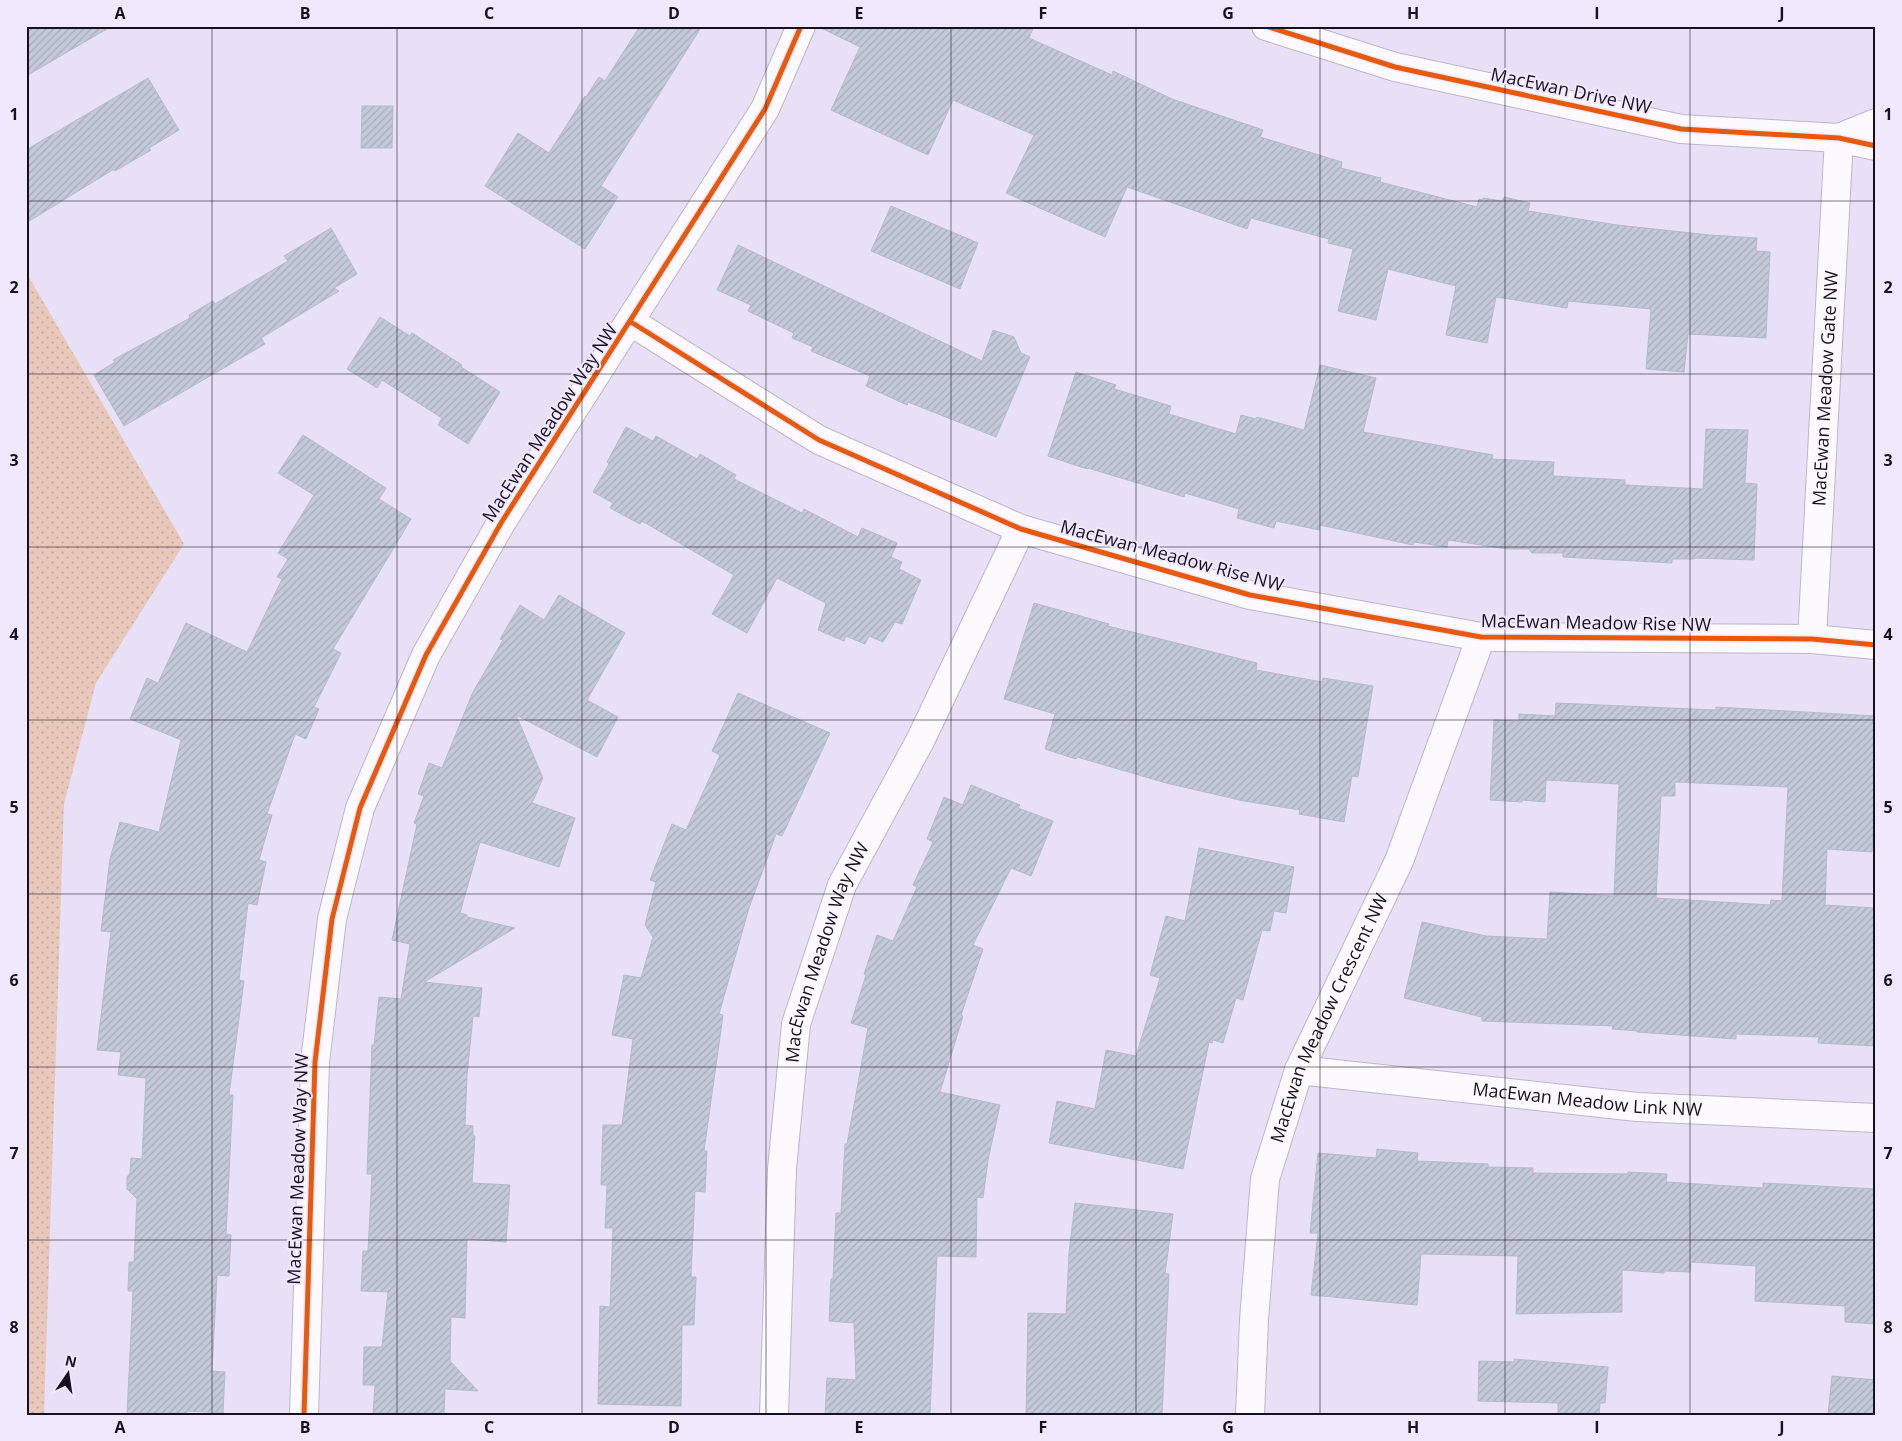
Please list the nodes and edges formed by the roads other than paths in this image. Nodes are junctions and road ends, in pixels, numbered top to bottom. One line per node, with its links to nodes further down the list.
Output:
1 (801, 26): 6 (street, MacEwan Meadow Way NW)
2 (1266, 26): 4 (street, MacEwan Drive NW)
3 (1876, 123): 4 (street, MacEwan Drive NW)
4 (1839, 138): 5 (street, MacEwan Drive NW); 9 (street, MacEwan Meadow Gate NW)
5 (1876, 146)
6 (631, 322): 7 (street, MacEwan Meadow Rise NW); 13 (street, MacEwan Meadow Way NW)
7 (1021, 529): 8 (street, MacEwan Meadow Rise NW); 14 (street, MacEwan Meadow Way NW)
8 (1481, 637): 9 (street, MacEwan Meadow Rise NW); 11 (street, MacEwan Meadow Crescent NW)
9 (1812, 639): 10 (street, MacEwan Meadow Rise NW)
10 (1876, 645)
11 (1299, 1070): 12 (street, MacEwan Meadow Link NW); 15 (street, MacEwan Meadow Crescent NW)
12 (1876, 1118)
13 (304, 1415)
14 (774, 1415)
15 (1250, 1415)

